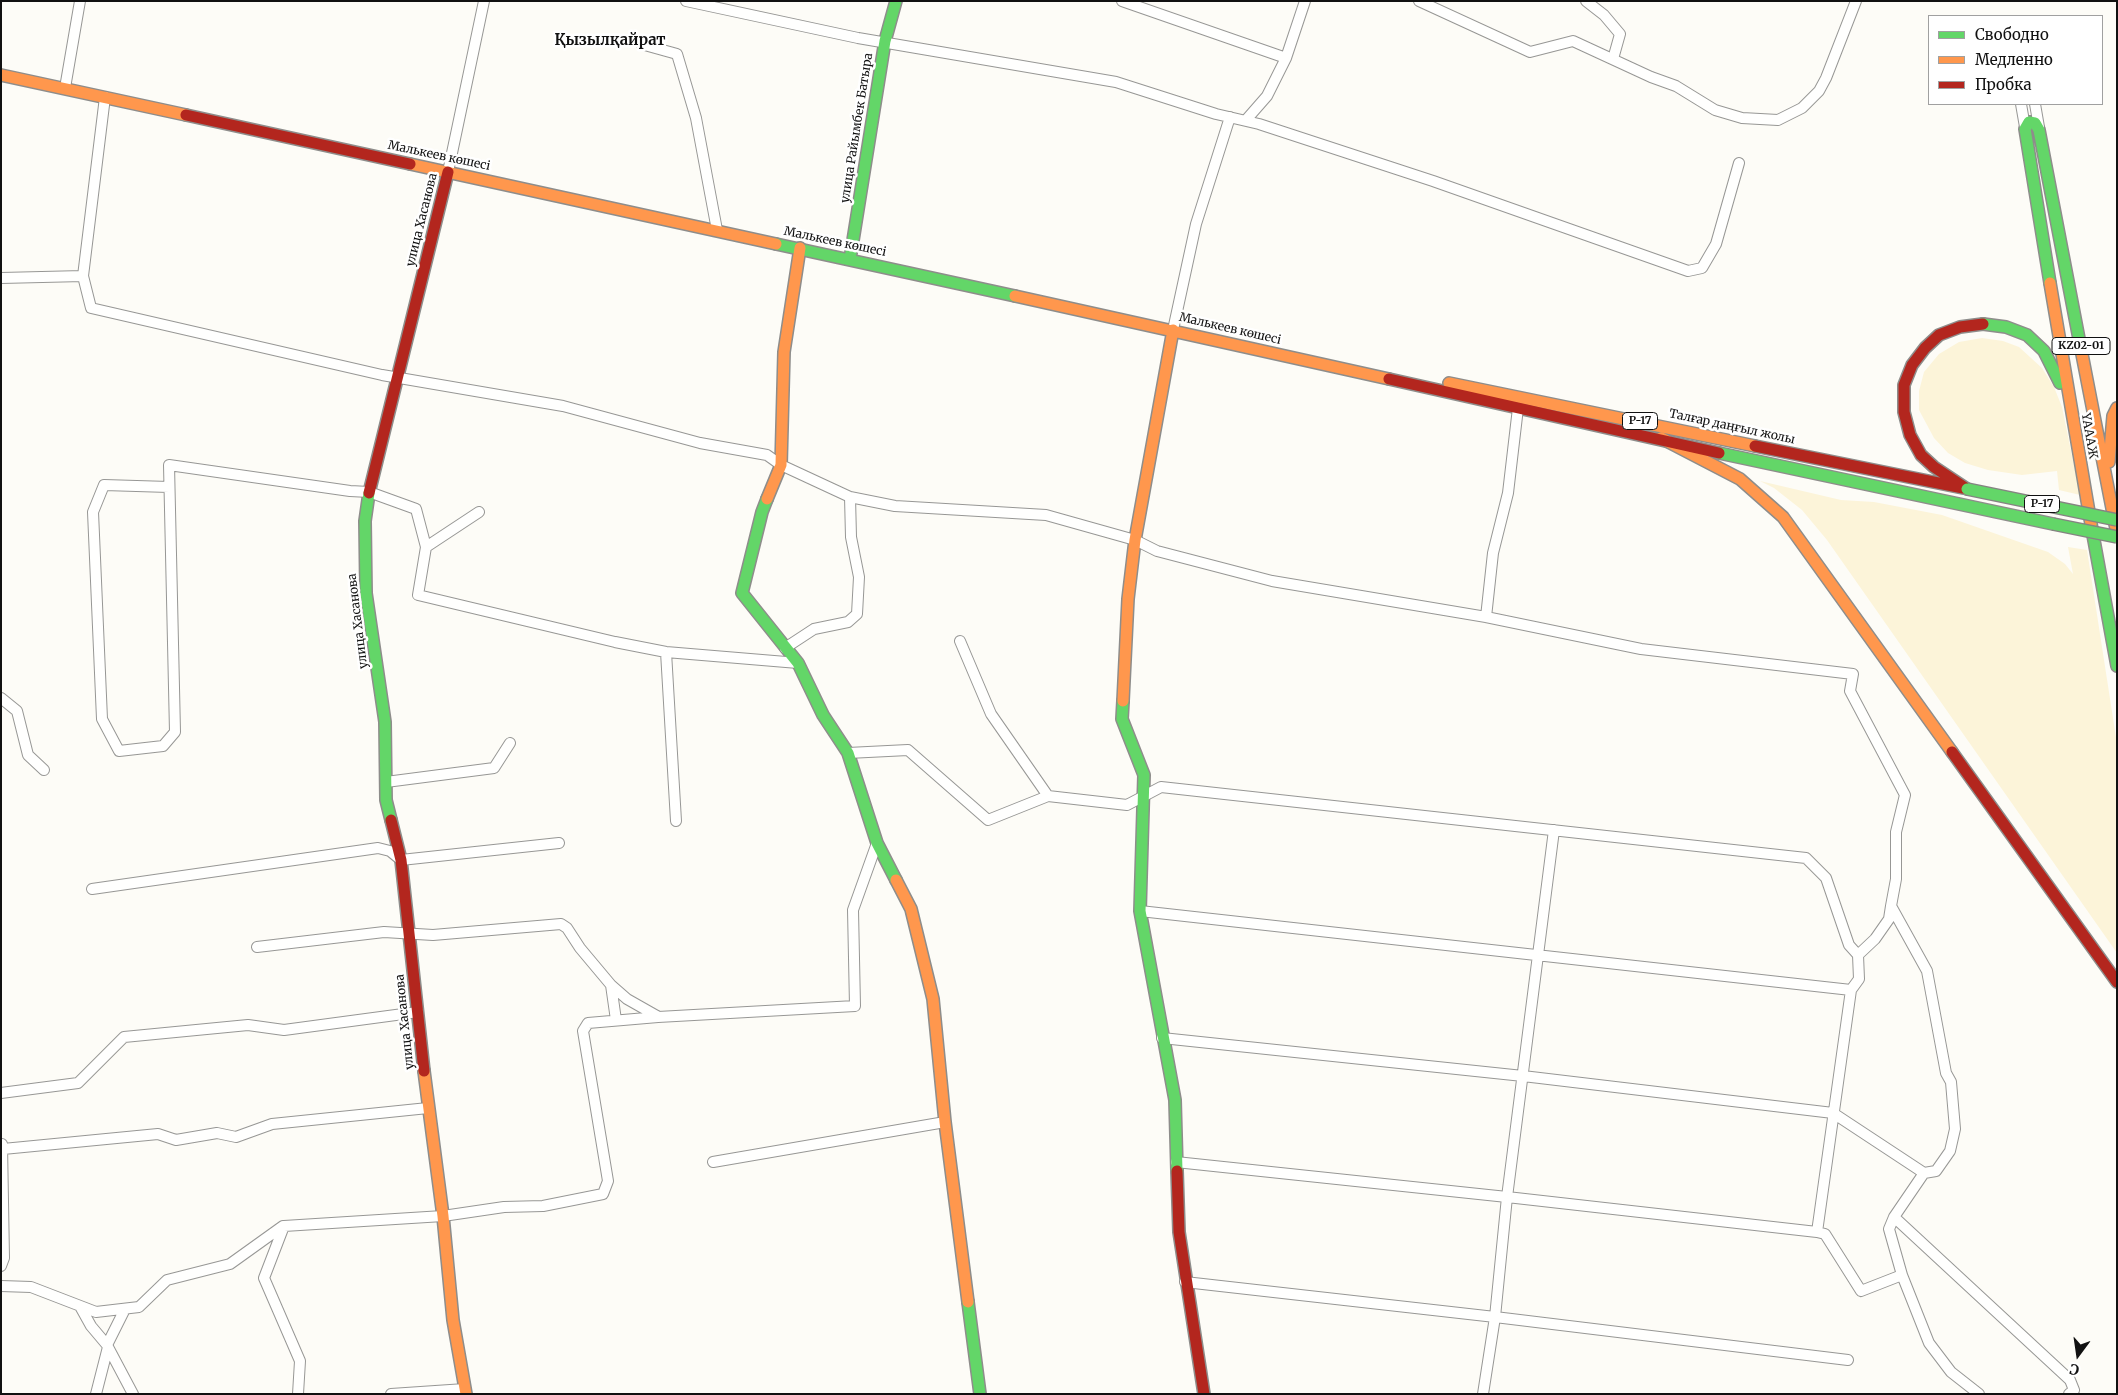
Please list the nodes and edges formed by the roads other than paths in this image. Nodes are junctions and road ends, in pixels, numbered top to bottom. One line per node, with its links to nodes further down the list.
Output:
1 (80, 1): 15 (street)
2 (484, 1): 24 (street, улица Хасанова)
3 (686, 1): 10 (street)
4 (896, 1): 10 (main road, улица Райымбек Батыра)
5 (1122, 1): 12 (street)
6 (1305, 1): 12 (street)
7 (1419, 1): 13 (street)
8 (1586, 1): 13 (street)
9 (1856, 1): 13 (street)
10 (885, 42): 19 (street); 27 (main road, улица Райымбек Батыра)
11 (641, 44): 25 (street)
12 (1286, 58): 20 (street)
13 (1613, 59)
14 (1, 75): 15 (main road, Малькеев көшесі)
15 (65, 88): 16 (main road, Малькеев көшесі)
16 (105, 97): 24 (main road, Малькеев көшесі); 28 (street)
17 (2021, 105): 21 (street, KZ02-01)
18 (2035, 105): 22 (street, KZ02-01)
19 (1230, 117): 20 (street); 30 (street)
20 (1246, 120): 23 (street)
21 (2026, 129): 22 (main road); 33 (main road, ҮАААЖ / KZ02-01)
22 (2039, 130): 38 (main road, ҮАААЖ / KZ02-01)
23 (1739, 163)
24 (448, 172): 25 (main road, Малькеев көшесі); 32 (main road, улица Хасанова)
25 (717, 230): 26 (main road, Малькеев көшесі)
26 (800, 248): 27 (main road, Малькеев көшесі); 37 (main road)
27 (850, 259): 30 (main road, Малькеев көшесі)
28 (84, 276): 29 (street); 32 (street)
29 (1, 278)
30 (1173, 330): 31 (main road, Малькеев көшесі); 46 (main road)
31 (1312, 361): 34 (main road, Малькеев көшесі); 40 (main road, Талғар даңғыл жолы / P-17)
32 (396, 378): 37 (street); 41 (main road, улица Хасанова)
33 (2070, 404): 40 (main road); 53 (main road, ҮАААЖ / KZ02-01)
34 (1518, 408): 36 (main road, Малькеев көшесі); 48 (street)
35 (2117, 408): 38 (main road)
36 (1661, 438): 45 (main road, P-17, bridge); 77 (main road)
37 (781, 465): 42 (street); 50 (main road)
38 (2107, 483): 45 (main road, ҮАААЖ / KZ02-01)
39 (169, 486): 39 (street); 41 (street)
40 (1967, 489): 44 (main road, Талғар даңғыл жолы / P-17, bridge)
41 (369, 492): 47 (street); 59 (main road, улица Хасанова)
42 (850, 497): 46 (street); 50 (street)
43 (479, 512): 47 (street)
44 (2117, 520)
45 (2117, 536)
46 (1135, 540): 48 (street); 58 (main road)
47 (426, 547): 51 (street)
48 (1486, 617): 71 (street)
49 (960, 641): 61 (street)
50 (785, 648): 52 (main road)
51 (666, 652): 52 (street); 64 (street)
52 (798, 663): 56 (main road)
53 (2117, 666)
54 (1, 698): 57 (street)
55 (510, 744): 59 (street)
56 (848, 753): 61 (street); 68 (main road)
57 (44, 770)
58 (1144, 776): 60 (street); 62 (main road)
59 (386, 782): 69 (main road, улица Хасанова)
60 (1161, 787): 62 (street); 66 (street)
61 (1048, 796): 63 (street)
62 (1144, 797): 63 (street); 65 (main road)
63 (1127, 805): 65 (street)
64 (676, 821)
65 (1143, 821): 72 (main road)
66 (1554, 830): 75 (street); 76 (street)
67 (559, 843): 69 (street)
68 (877, 843): 81 (street); 88 (main road)
69 (401, 860): 70 (street); 73 (main road, улица Хасанова)
70 (92, 890)
71 (1891, 906): 75 (street); 92 (street)
72 (1140, 911): 76 (street); 83 (main road)
73 (408, 934): 74 (street); 78 (street); 80 (main road, улица Хасанова)
74 (257, 947)
75 (1858, 955): 79 (street)
76 (1536, 956): 79 (street); 84 (street)
77 (2117, 982)
78 (611, 985): 81 (street); 82 (street)
79 (1851, 990): 87 (street)
80 (418, 1012): 85 (street); 86 (main road, улица Хасанова)
81 (658, 1017): 82 (street)
82 (616, 1020): 94 (street)
83 (1162, 1038): 84 (street); 91 (main road)
84 (1523, 1076): 87 (street); 93 (street)
85 (1, 1093)
86 (428, 1108): 89 (street); 94 (main road, улица Хасанова)
87 (1833, 1113): 92 (street); 97 (street)
88 (945, 1122): 90 (street); 112 (main road)
89 (2, 1146): 98 (street)
90 (713, 1162)
91 (1176, 1162): 93 (street); 100 (main road)
92 (1924, 1173): 95 (street)
93 (1507, 1197): 97 (street); 104 (street)
94 (443, 1216): 96 (street); 107 (main road, улица Хасанова)
95 (1894, 1217): 99 (street); 116 (street)
96 (284, 1226): 103 (street); 110 (street)
97 (1817, 1232): 99 (street)
98 (1, 1266)
99 (1902, 1276): 115 (street)
100 (1185, 1282): 104 (street); 113 (main road)
101 (1, 1286): 102 (street)
102 (82, 1308): 103 (street); 105 (street)
103 (126, 1309): 105 (street)
104 (1495, 1317): 106 (street); 114 (street)
105 (107, 1346): 108 (street); 109 (street)
106 (1848, 1360)
107 (466, 1392): 111 (street)
108 (96, 1394)
109 (132, 1394)
110 (298, 1394)
111 (391, 1394)
112 (980, 1394)
113 (1204, 1394)
114 (1483, 1394)
115 (1979, 1394)
116 (2069, 1394)

